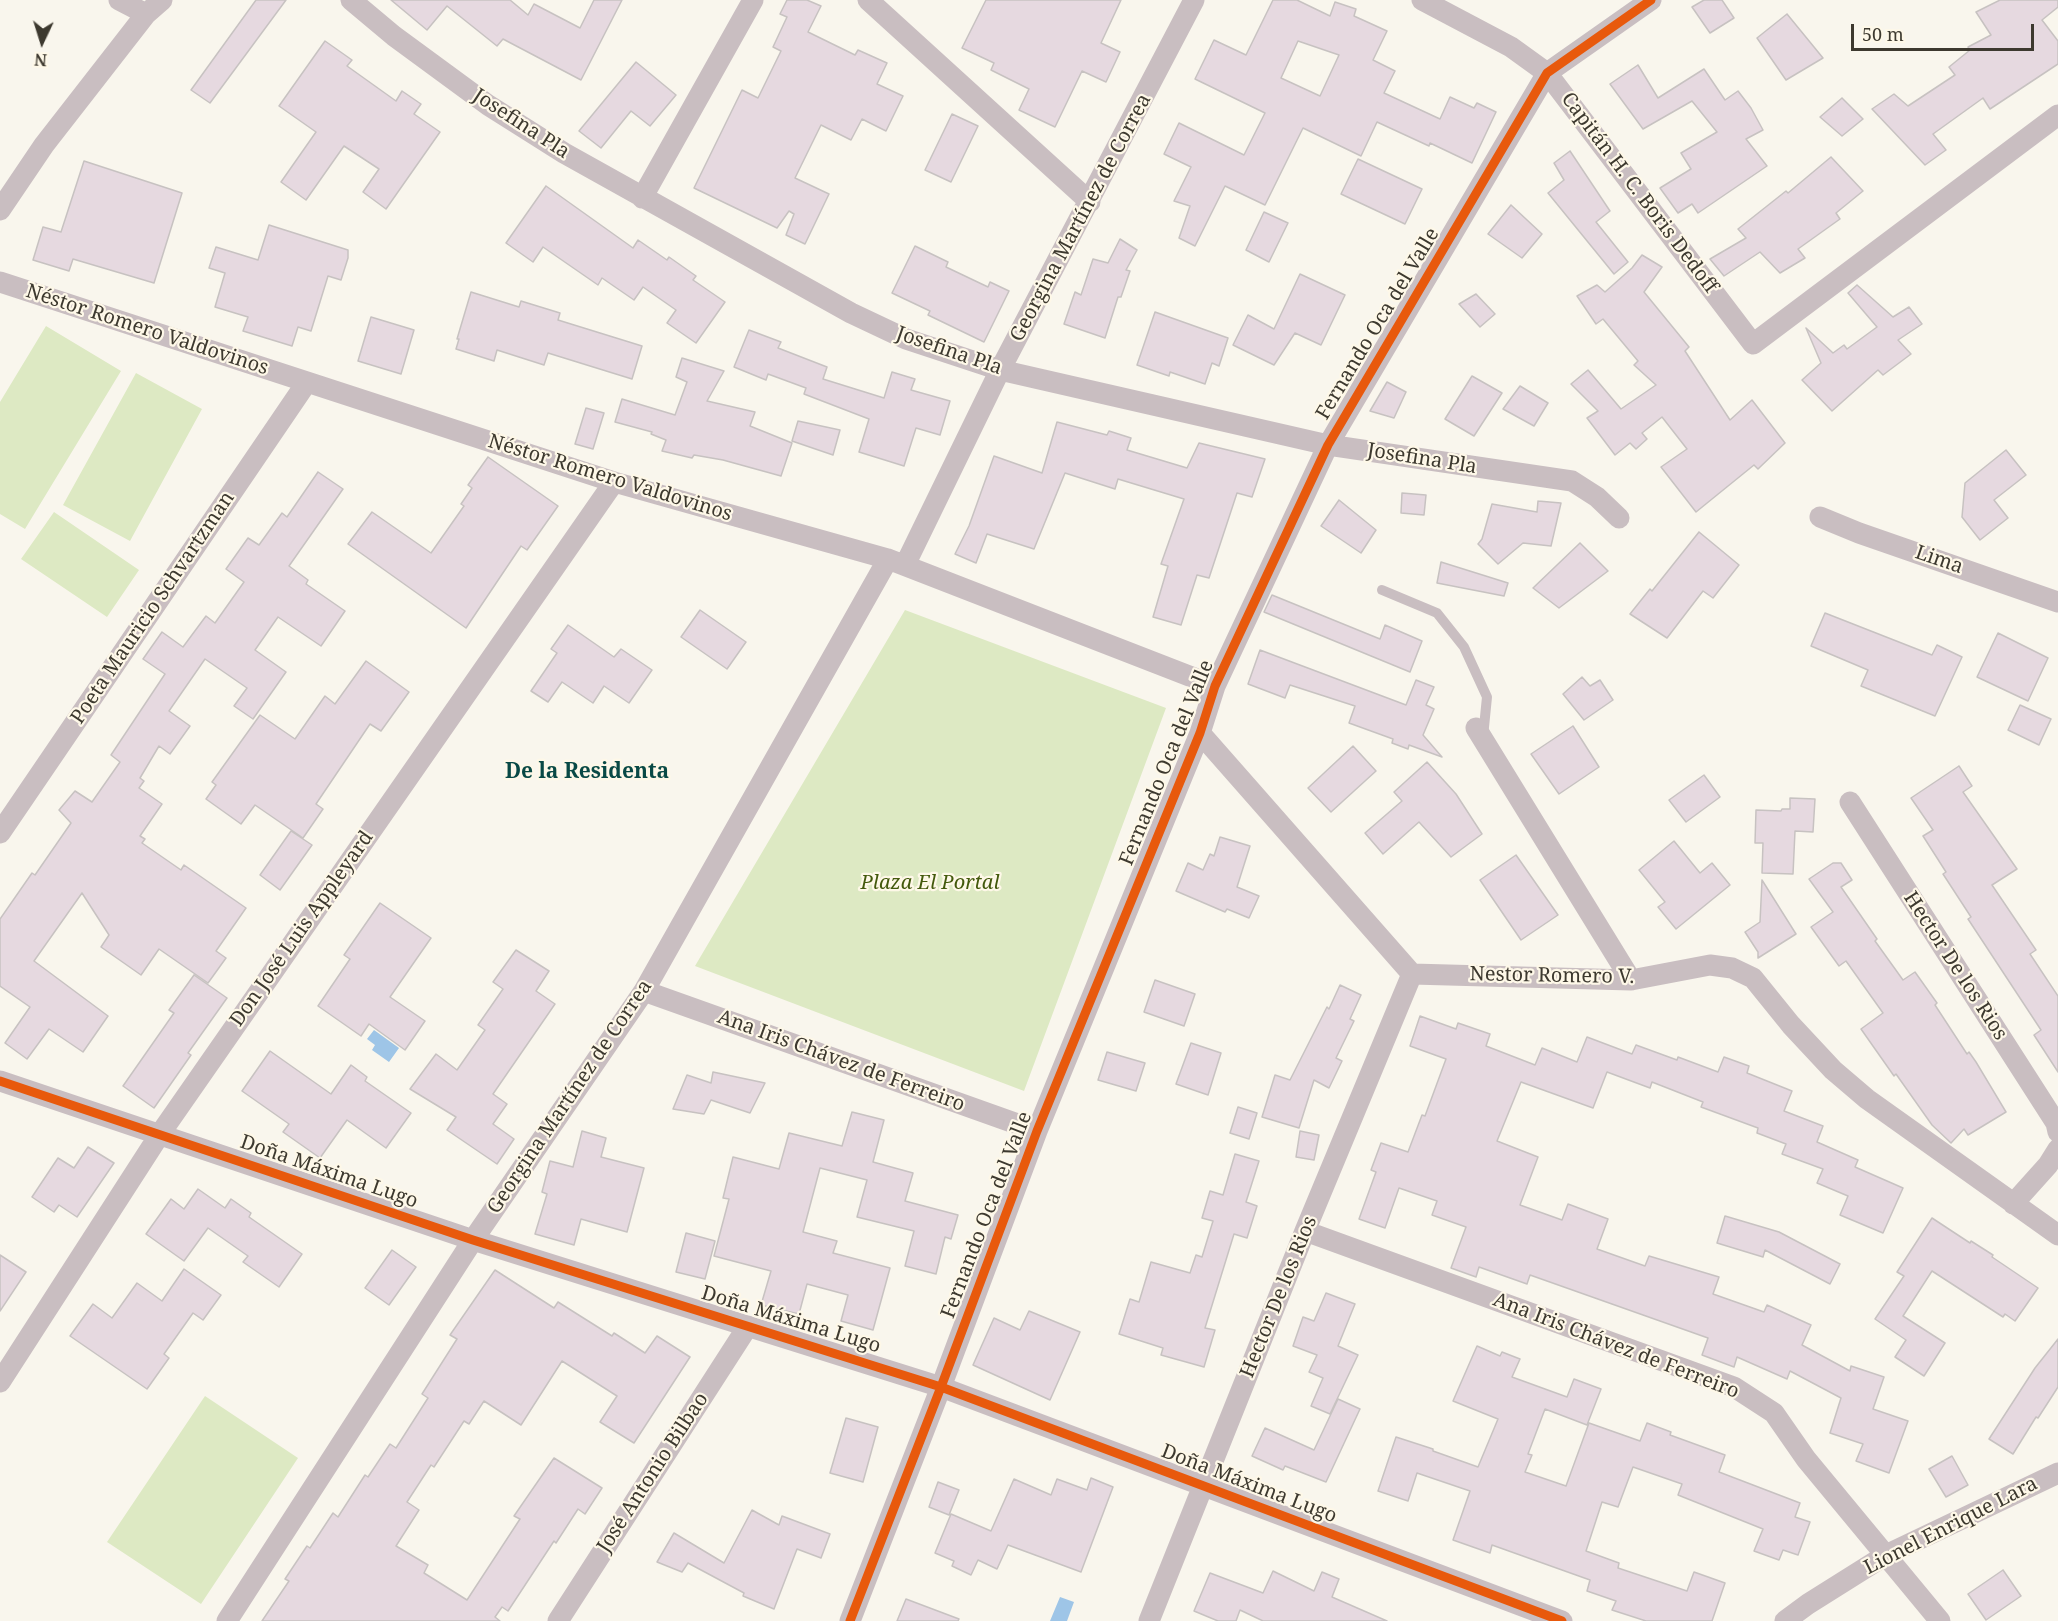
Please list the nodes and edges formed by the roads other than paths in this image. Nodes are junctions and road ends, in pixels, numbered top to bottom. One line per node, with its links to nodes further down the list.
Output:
1 (119, 0): 8 (street)
2 (351, 0): 11 (street, Josefina Pla)
3 (753, 0): 11 (street)
4 (868, 0): 12 (street)
5 (1194, 0): 12 (street, Georgina Martínez de Correa)
6 (1422, 0): 9 (street, Capitán H. C. Boris Dedoff)
7 (1651, 0): 9 (street, Fernando Oca del Valle)
8 (154, 7): 13 (street)
9 (1547, 73): 10 (street, Capitán H. C. Boris Dedoff); 17 (street, Fernando Oca del Valle)
10 (2058, 115)
11 (642, 198): 15 (street, Josefina Pla)
12 (1090, 202): 15 (street, Georgina Martínez de Correa)
13 (0, 210)
14 (0, 282): 16 (street, Néstor Romero Valdovinos)
15 (1000, 370): 17 (street, Josefina Pla); 21 (street, Georgina Martínez de Correa)
16 (307, 382): 18 (street, Néstor Romero Valdovinos); 28 (street, Poeta Mauricio Schvartzman)
17 (1328, 445): 20 (street, Josefina Pla); 24 (street, Fernando Oca del Valle)
18 (614, 482): 21 (street, Néstor Romero Valdovinos); 35 (street, Don José Luis Appleyard)
19 (1820, 517): 23 (street, Lima)
20 (1619, 518)
21 (896, 562): 24 (street, Néstor Romero Valdovinos); 31 (street, Georgina Martínez de Correa)
22 (1382, 590): 26 (lane)
23 (2058, 602)
24 (1215, 686): 25 (street, Fernando Oca del Valle)
25 (1200, 733): 29 (street); 33 (street, Fernando Oca del Valle)
26 (1479, 734): 30 (street)
27 (1850, 802): 34 (street, Hector De los Rios)
28 (0, 833)
29 (1412, 974): 30 (street, Nestor Romero V.); 38 (street, Hector De los Rios)
30 (1631, 980): 37 (street, Nestor Romero V.)
31 (644, 991): 33 (street, Ana Iris Chávez de Ferreiro); 40 (street, Georgina Martínez de Correa)
32 (0, 1081): 35 (street, Doña Máxima Lugo)
33 (1037, 1131): 43 (street, Fernando Oca del Valle)
34 (2058, 1132)
35 (160, 1134): 40 (street, Doña Máxima Lugo); 42 (street, Don José Luis Appleyard)
36 (2058, 1149): 37 (street)
37 (2013, 1204): 39 (street, Nestor Romero V.)
38 (1305, 1231): 45 (street, Hector De los Rios); 46 (street, Ana Iris Chávez de Ferreiro)
39 (2058, 1234)
40 (473, 1240): 41 (street, Doña Máxima Lugo); 47 (street, Georgina Martínez de Correa)
41 (748, 1326): 43 (street, Doña Máxima Lugo); 48 (street, José Antonio Bilbao)
42 (0, 1382)
43 (941, 1387): 45 (street, Doña Máxima Lugo); 49 (street, Fernando Oca del Valle)
44 (2058, 1473): 46 (street, Lionel Enrique Lara)
45 (1202, 1485): 50 (street, Hector De los Rios); 51 (street, Doña Máxima Lugo)
46 (1886, 1555): 52 (street, Lionel Enrique Lara); 53 (street, Ana Iris Chávez de Ferreiro)
47 (227, 1621)
48 (558, 1621)
49 (850, 1621)
50 (1149, 1621)
51 (1562, 1621)
52 (1785, 1621)
53 (1940, 1621)

